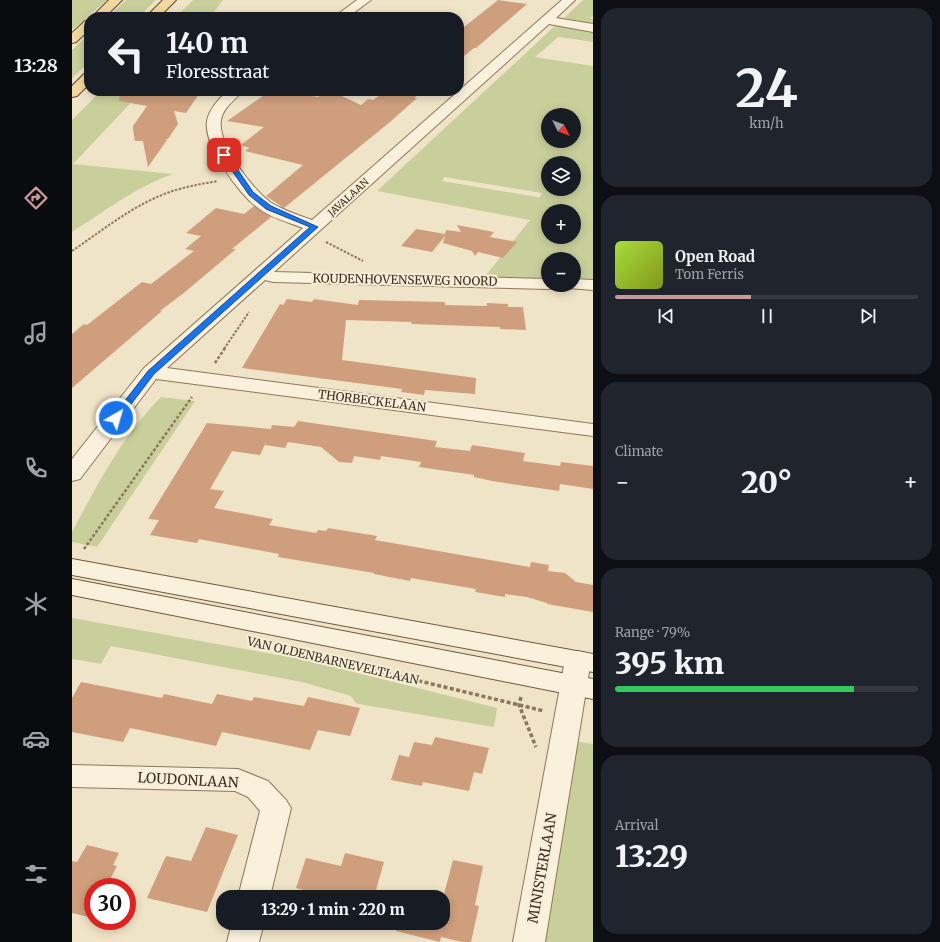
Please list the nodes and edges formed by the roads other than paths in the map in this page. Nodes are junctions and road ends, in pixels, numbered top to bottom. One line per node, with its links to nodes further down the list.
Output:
1 (116, 0): 5 (main road)
2 (170, 0): 6 (main road)
3 (365, 0): 7 (street)
4 (569, 0): 8 (street, JAVALAAN)
5 (103, 12)
6 (157, 12)
7 (347, 12)
8 (546, 20): 10 (street); 13 (street, JAVALAAN)
9 (84, 28): 11 (main road)
10 (593, 28)
11 (72, 39)
12 (84, 82): 14 (main road)
13 (464, 85)
14 (72, 93)
15 (229, 96): 17 (street)
16 (453, 96): 17 (street, JAVALAAN)
17 (311, 230): 18 (street, JAVALAAN)
18 (267, 275): 19 (street, KOUDENHOVENSEWEG NOORD); 22 (street, JAVALAAN)
19 (541, 284)
20 (581, 284): 21 (street)
21 (593, 285)
22 (151, 372): 23 (street, THORBECKELAAN); 24 (street, JAVALAAN)
23 (593, 430)
24 (72, 474)
25 (77, 560): 27 (street)
26 (72, 587): 27 (street, VAN OLDENBARNEVELTLAAN)
27 (584, 675): 32 (street, MINISTERLAAN)
28 (72, 776): 29 (street, LOUDONLAAN)
29 (256, 890)
30 (246, 930): 31 (street)
31 (243, 942)
32 (529, 942)

